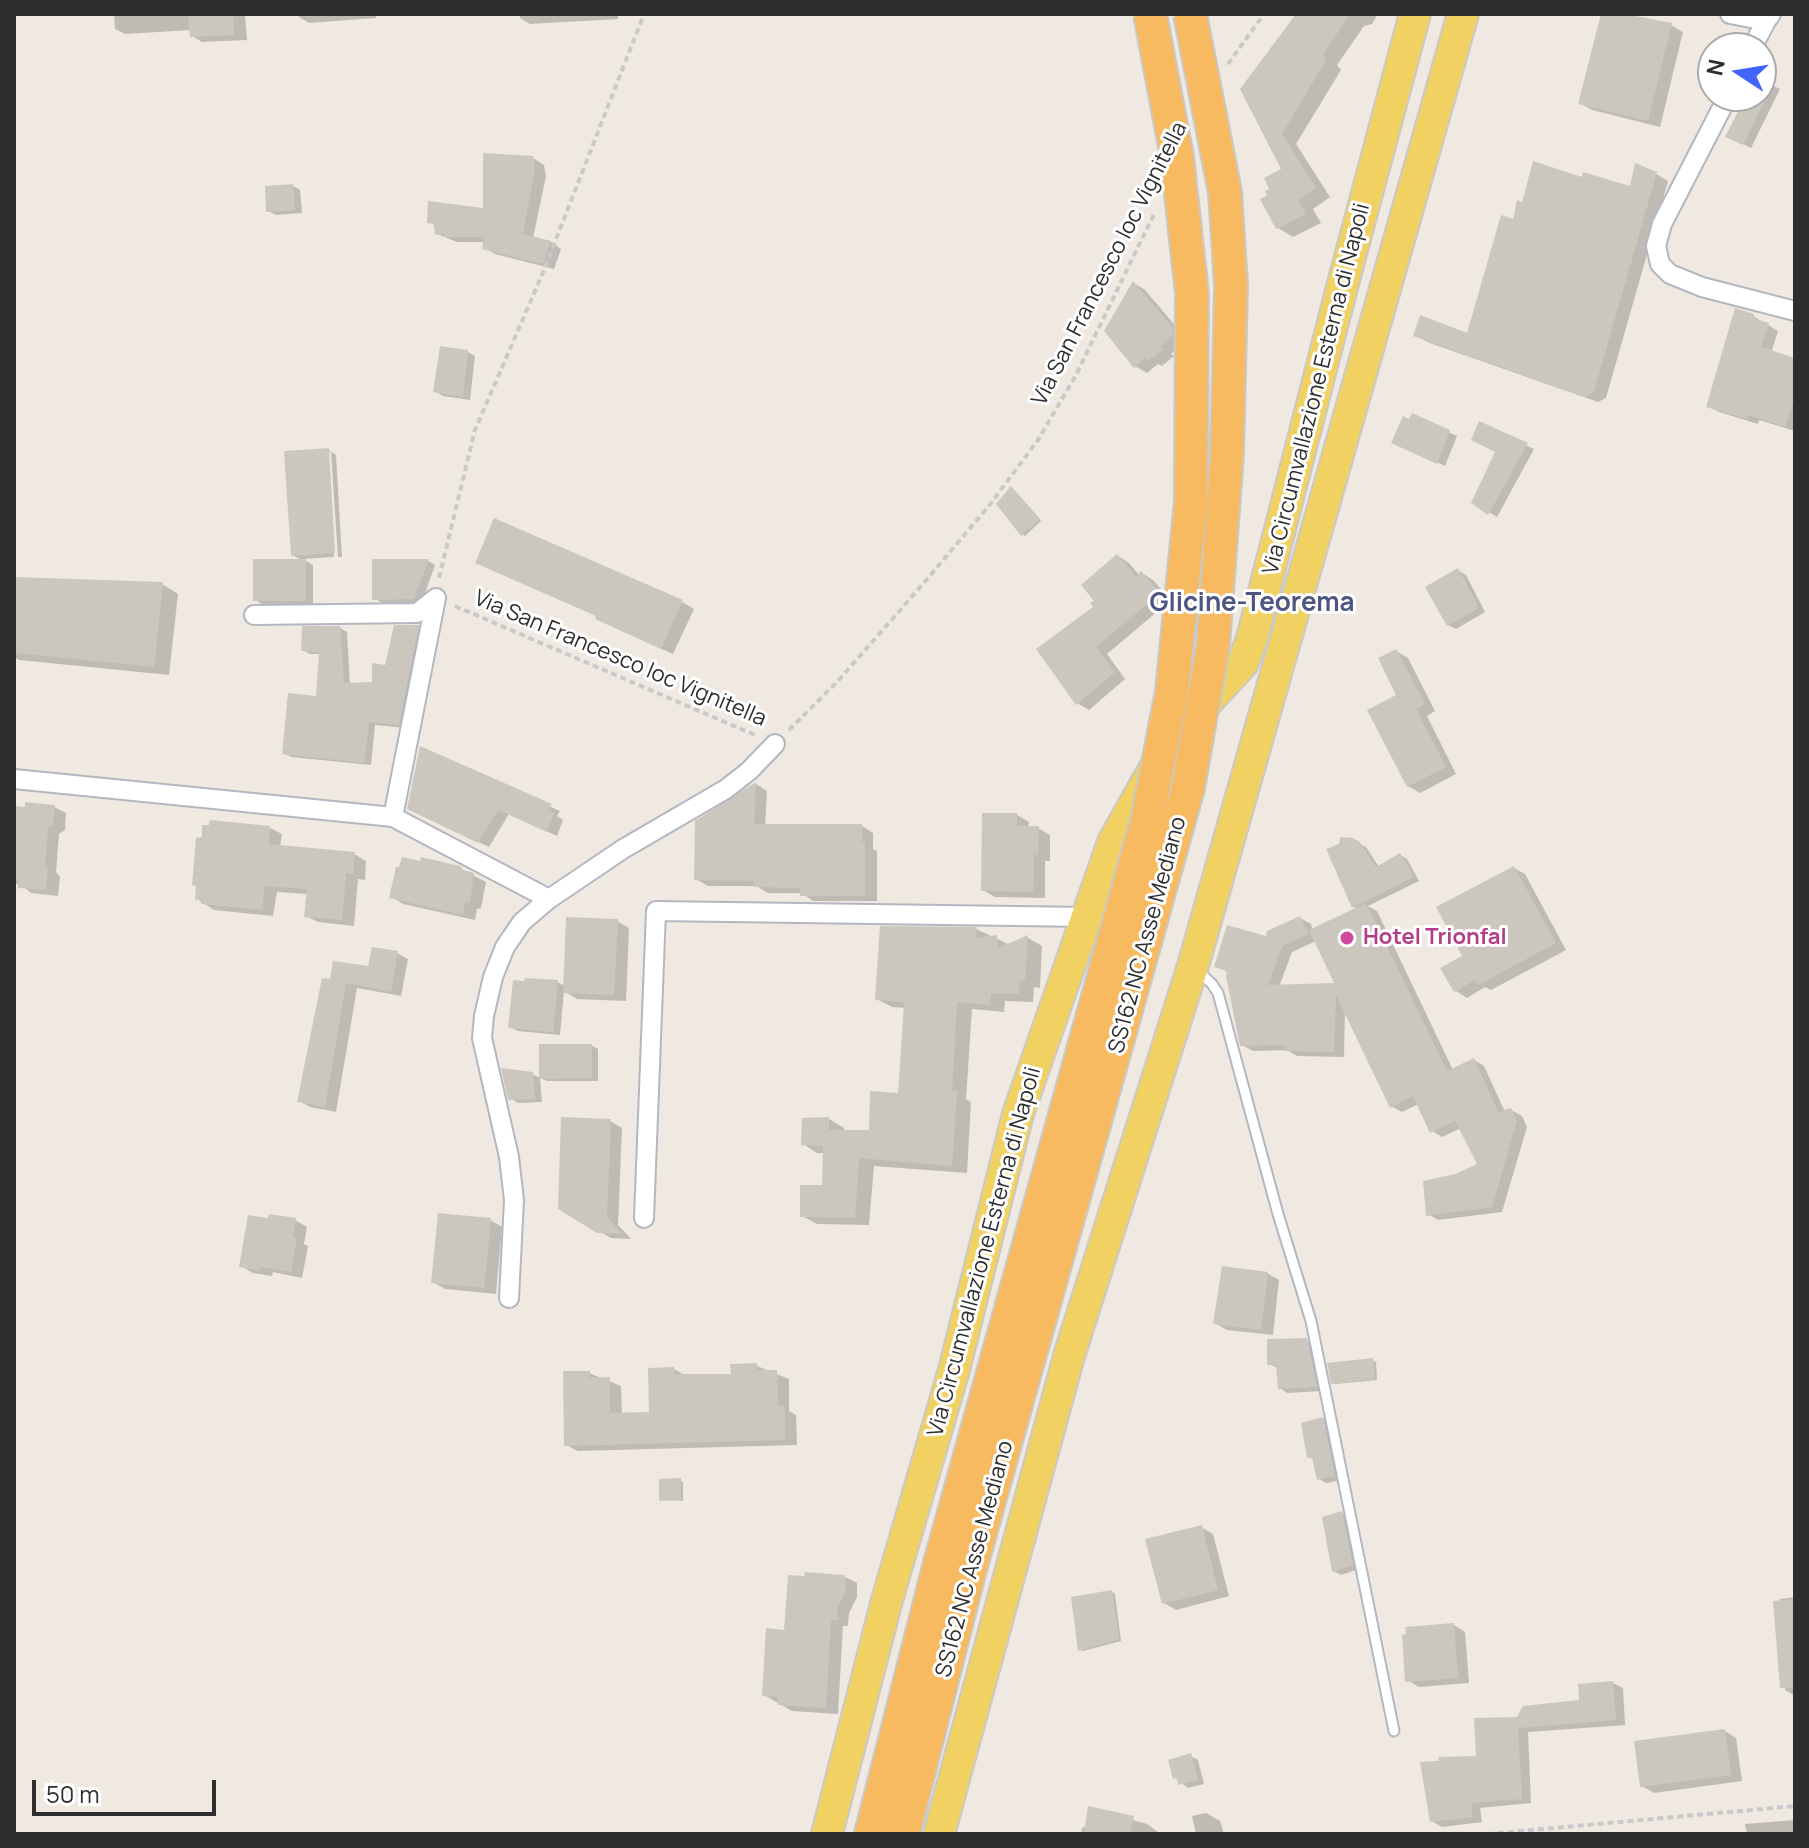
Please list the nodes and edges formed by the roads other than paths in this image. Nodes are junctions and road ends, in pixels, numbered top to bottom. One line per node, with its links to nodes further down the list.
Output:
1 (1150, 14): 18 (highway, SS162 NC Asse Mediano, bridge)
2 (1190, 14): 18 (highway, SS162 NC Asse Mediano, bridge)
3 (1415, 14): 14 (main road, Via Circumvallazione Esterna di Napoli)
4 (1463, 14): 15 (main road, Via Circumvallazione Esterna di Napoli)
5 (1730, 14): 6 (street)
6 (1768, 18)
7 (1720, 112): 8 (street)
8 (1795, 311)
9 (254, 615): 12 (street)
10 (775, 744): 13 (street)
11 (14, 779): 12 (street)
12 (393, 817): 13 (street)
13 (549, 899): 17 (street)
14 (1087, 917): 16 (street); 20 (main road, Via Circumvallazione Esterna di Napoli)
15 (1193, 966): 19 (lane); 23 (main road, Via Circumvallazione Esterna di Napoli)
16 (644, 1218)
17 (509, 1298)
18 (955, 1568): 21 (highway, SS162 NC Asse Mediano); 22 (highway, SS162 NC Asse Mediano)
19 (1394, 1731)
20 (827, 1834)
21 (871, 1834)
22 (903, 1834)
23 (939, 1834)

